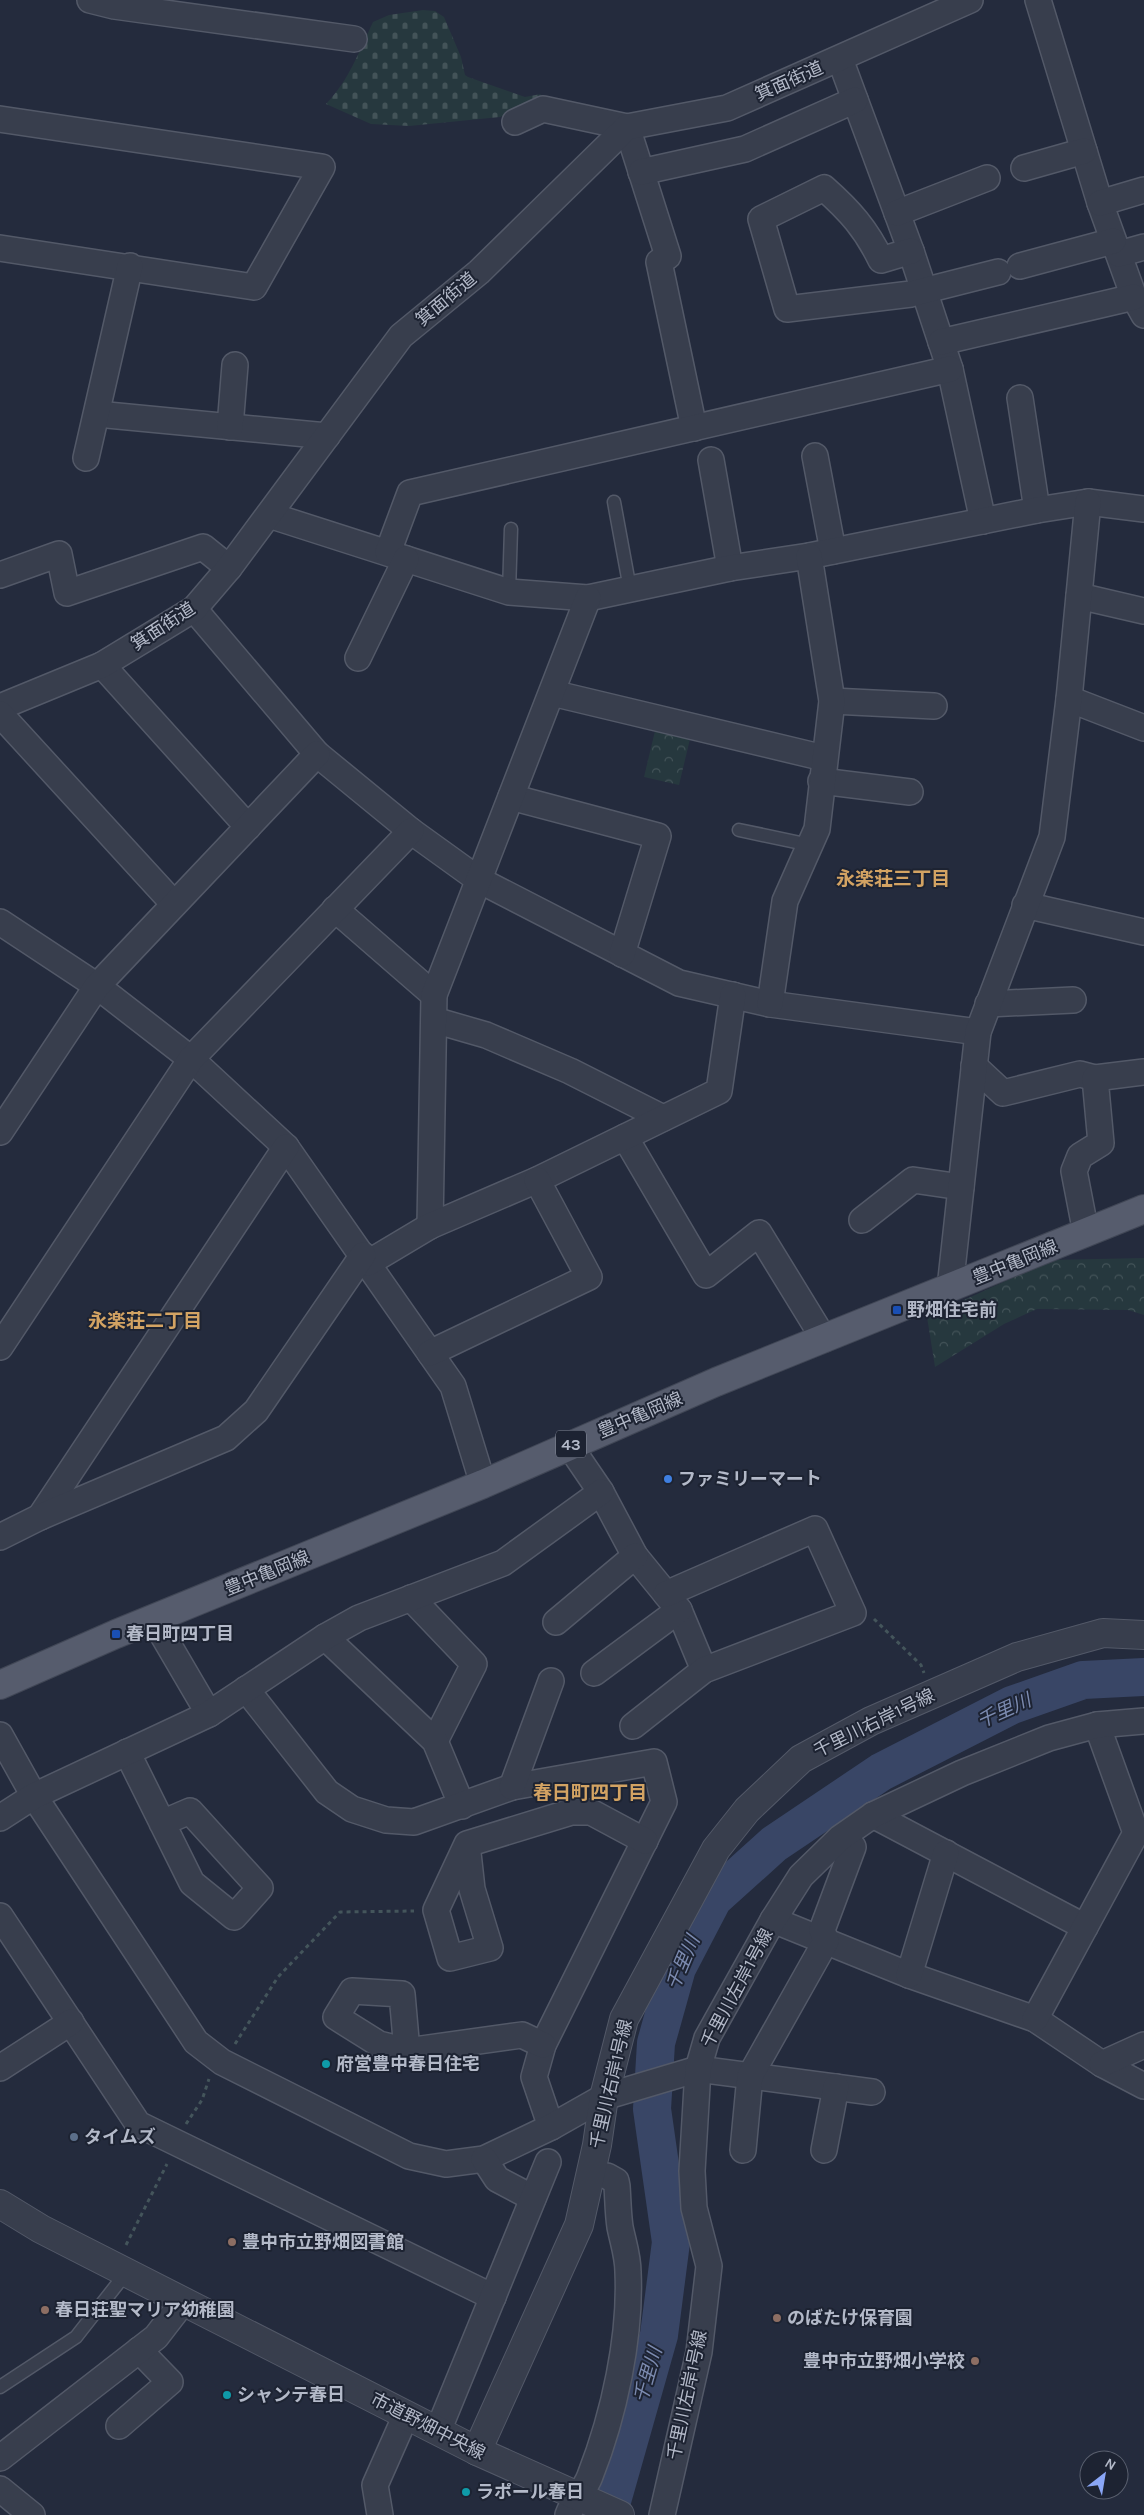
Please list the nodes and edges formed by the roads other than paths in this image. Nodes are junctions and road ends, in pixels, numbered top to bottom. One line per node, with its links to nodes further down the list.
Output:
1 (90, 0): 4 (street)
2 (970, 0): 5 (street, 箕面街道)
3 (1038, 0): 10 (street)
4 (354, 40)
5 (840, 59): 6 (street); 9 (street, 箕面街道)
6 (855, 100): 12 (street); 16 (street)
7 (0, 119): 21 (street)
8 (515, 122): 9 (street)
9 (627, 127): 12 (street); 31 (street, 箕面街道)
10 (1084, 151): 11 (street); 15 (street)
11 (1024, 168)
12 (641, 172): 30 (street)
13 (987, 178): 16 (street)
14 (1144, 190): 15 (street)
15 (1100, 203): 19 (street)
16 (897, 213): 20 (street)
17 (1144, 247): 19 (street)
18 (0, 248): 21 (street)
19 (1116, 248): 22 (street); 23 (street)
20 (911, 251): 22 (street); 22 (street)
21 (130, 266): 28 (street)
22 (924, 290): 24 (street)
23 (1139, 306): 24 (street)
24 (941, 342): 26 (street)
25 (235, 365): 29 (street)
26 (950, 369): 30 (street); 40 (street)
27 (1020, 398): 38 (street)
28 (97, 414): 29 (street); 33 (street)
29 (230, 427): 31 (street)
30 (694, 428): 43 (street)
31 (327, 436): 39 (street, 箕面街道)
32 (815, 456): 42 (street)
33 (86, 458)
34 (711, 460): 45 (street)
35 (614, 502): 47 (lane)
36 (1088, 502): 37 (street); 38 (street); 49 (street)
37 (1144, 509)
38 (1037, 510): 40 (street)
39 (269, 515): 43 (street); 44 (street, 箕面街道)
40 (983, 521): 42 (street)
41 (511, 529): 48 (lane)
42 (821, 553): 45 (street); 57 (street)
43 (397, 556): 48 (street); 53 (street)
44 (229, 568): 46 (street); 51 (street, 箕面街道)
45 (730, 568): 47 (street)
46 (0, 575)
47 (630, 589): 50 (street)
48 (509, 592): 50 (street)
49 (1079, 596): 52 (street); 56 (street)
50 (588, 598): 55 (street)
51 (194, 609): 54 (street, 箕面街道); 62 (street)
52 (1144, 610)
53 (358, 658)
54 (102, 664): 59 (street, 箕面街道); 66 (street)
55 (552, 692): 63 (street); 65 (street)
56 (1069, 699): 61 (street); 72 (street)
57 (832, 701): 58 (street); 63 (street)
58 (934, 706)
59 (0, 707)
60 (0, 714): 71 (street)
61 (1144, 728)
62 (316, 754): 66 (street); 68 (street)
63 (823, 769): 64 (street); 69 (street)
64 (910, 792)
65 (511, 797): 70 (street); 76 (street)
66 (248, 826): 71 (street)
67 (739, 830): 69 (lane)
68 (411, 831): 70 (street); 73 (street)
69 (810, 845): 81 (street)
70 (479, 880): 76 (street); 78 (street)
71 (174, 904): 77 (street)
72 (1025, 905): 75 (street); 82 (street)
73 (335, 909): 78 (street); 85 (street)
74 (0, 922): 77 (street)
75 (1144, 932)
76 (622, 954): 79 (street)
77 (97, 986): 85 (street); 90 (street)
78 (434, 995): 83 (street)
79 (733, 995): 81 (street); 89 (street)
80 (1073, 1000): 82 (street)
81 (770, 1004): 84 (street)
82 (988, 1004): 84 (street)
83 (434, 1020): 89 (street); 97 (street)
84 (978, 1032): 86 (street)
85 (191, 1059): 92 (street); 102 (street)
86 (974, 1066): 88 (street); 94 (street)
87 (1144, 1072): 88 (street)
88 (1095, 1078): 98 (street)
89 (663, 1118): 91 (street)
90 (0, 1132)
91 (625, 1137): 93 (street); 101 (street)
92 (286, 1147): 99 (street); 107 (street)
93 (537, 1180): 97 (street); 103 (street)
94 (961, 1187): 96 (street); 100 (street)
95 (1139, 1217): 98 (main road, 豊中亀岡線 / 43)
96 (863, 1221)
97 (430, 1226): 99 (street)
98 (1086, 1233): 100 (main road, 豊中亀岡線 / 43)
99 (365, 1259): 103 (street); 107 (street)
100 (950, 1288): 101 (main road, 豊中亀岡線 / 43)
101 (824, 1339): 104 (main road, 豊中亀岡線 / 43)
102 (0, 1347)
103 (430, 1353): 105 (street)
104 (569, 1445): 105 (main road, 豊中亀岡線 / 43); 106 (street)
105 (482, 1484): 112 (main road, 豊中亀岡線 / 43)
106 (600, 1492): 109 (street); 110 (street)
107 (40, 1517): 108 (street)
108 (0, 1537)
109 (635, 1556): 111 (street); 113 (street)
110 (411, 1598): 115 (street); 126 (street)
111 (673, 1602): 116 (street); 116 (street); 117 (street)
112 (154, 1620): 119 (main road, 豊中亀岡線 / 43); 121 (street)
113 (556, 1622)
114 (1144, 1635): 155 (street, 千里川右岸1号線)
115 (325, 1637): 120 (street); 126 (street)
116 (704, 1670): 124 (street)
117 (594, 1673)
118 (552, 1681): 128 (street)
119 (0, 1684)
120 (246, 1688): 121 (street); 130 (street)
121 (209, 1714): 127 (street)
122 (1144, 1721): 123 (street, 千里川左岸1号線)
123 (1097, 1725): 131 (street, 千里川左岸1号線); 140 (street)
124 (633, 1726)
125 (0, 1735): 129 (street)
126 (435, 1741): 130 (street)
127 (127, 1752): 129 (street); 133 (street)
128 (512, 1787): 130 (street); 134 (street)
129 (34, 1796): 132 (street); 159 (street)
130 (462, 1806)
131 (873, 1815): 137 (street); 139 (street, 千里川左岸1号線)
132 (0, 1818)
133 (162, 1823)
134 (644, 1841): 135 (street); 146 (street)
135 (467, 1844): 135 (street)
136 (853, 1847): 141 (street)
137 (946, 1853): 140 (street); 142 (street)
138 (0, 1916): 144 (street)
139 (773, 1920): 141 (street); 150 (street, 千里川左岸1号線)
140 (1085, 1927): 143 (street)
141 (826, 1942): 142 (street); 151 (street)
142 (909, 1975): 143 (street)
143 (1035, 2019): 148 (street)
144 (71, 2022): 149 (street); 165 (street)
145 (1144, 2044): 148 (street)
146 (542, 2045): 147 (street); 156 (street)
147 (408, 2051)
148 (1102, 2064): 152 (street)
149 (0, 2068)
150 (692, 2071): 151 (street); 155 (street); 179 (street, 千里川左岸1号線)
151 (750, 2076): 153 (street); 157 (street)
152 (1144, 2086)
153 (836, 2087): 154 (street); 158 (street)
154 (872, 2092)
155 (611, 2094): 156 (street); 172 (street, 千里川右岸1号線)
156 (551, 2127): 159 (street)
157 (743, 2150)
158 (824, 2150)
159 (484, 2159): 162 (street)
160 (548, 2162): 162 (street)
161 (607, 2176): 175 (street, 千里川右岸1号線)
162 (533, 2198): 165 (street)
163 (0, 2204): 164 (street, 市道野畑中央線)
164 (124, 2263): 166 (street, 市道野畑中央線); 168 (lane)
165 (493, 2297): 171 (street)
166 (183, 2302): 167 (street); 169 (street, 市道野畑中央線)
167 (139, 2350): 170 (street); 173 (street)
168 (0, 2387)
169 (406, 2415): 171 (street, 市道野畑中央線); 177 (street)
170 (119, 2426)
171 (438, 2431): 172 (street, 市道野畑中央線)
172 (477, 2451): 175 (street, 市道野畑中央線)
173 (0, 2458)
174 (0, 2489): 176 (street)
175 (578, 2504): 178 (street, 市道野畑中央線)
176 (32, 2515)
177 (380, 2515)
178 (620, 2515)
179 (662, 2515)

